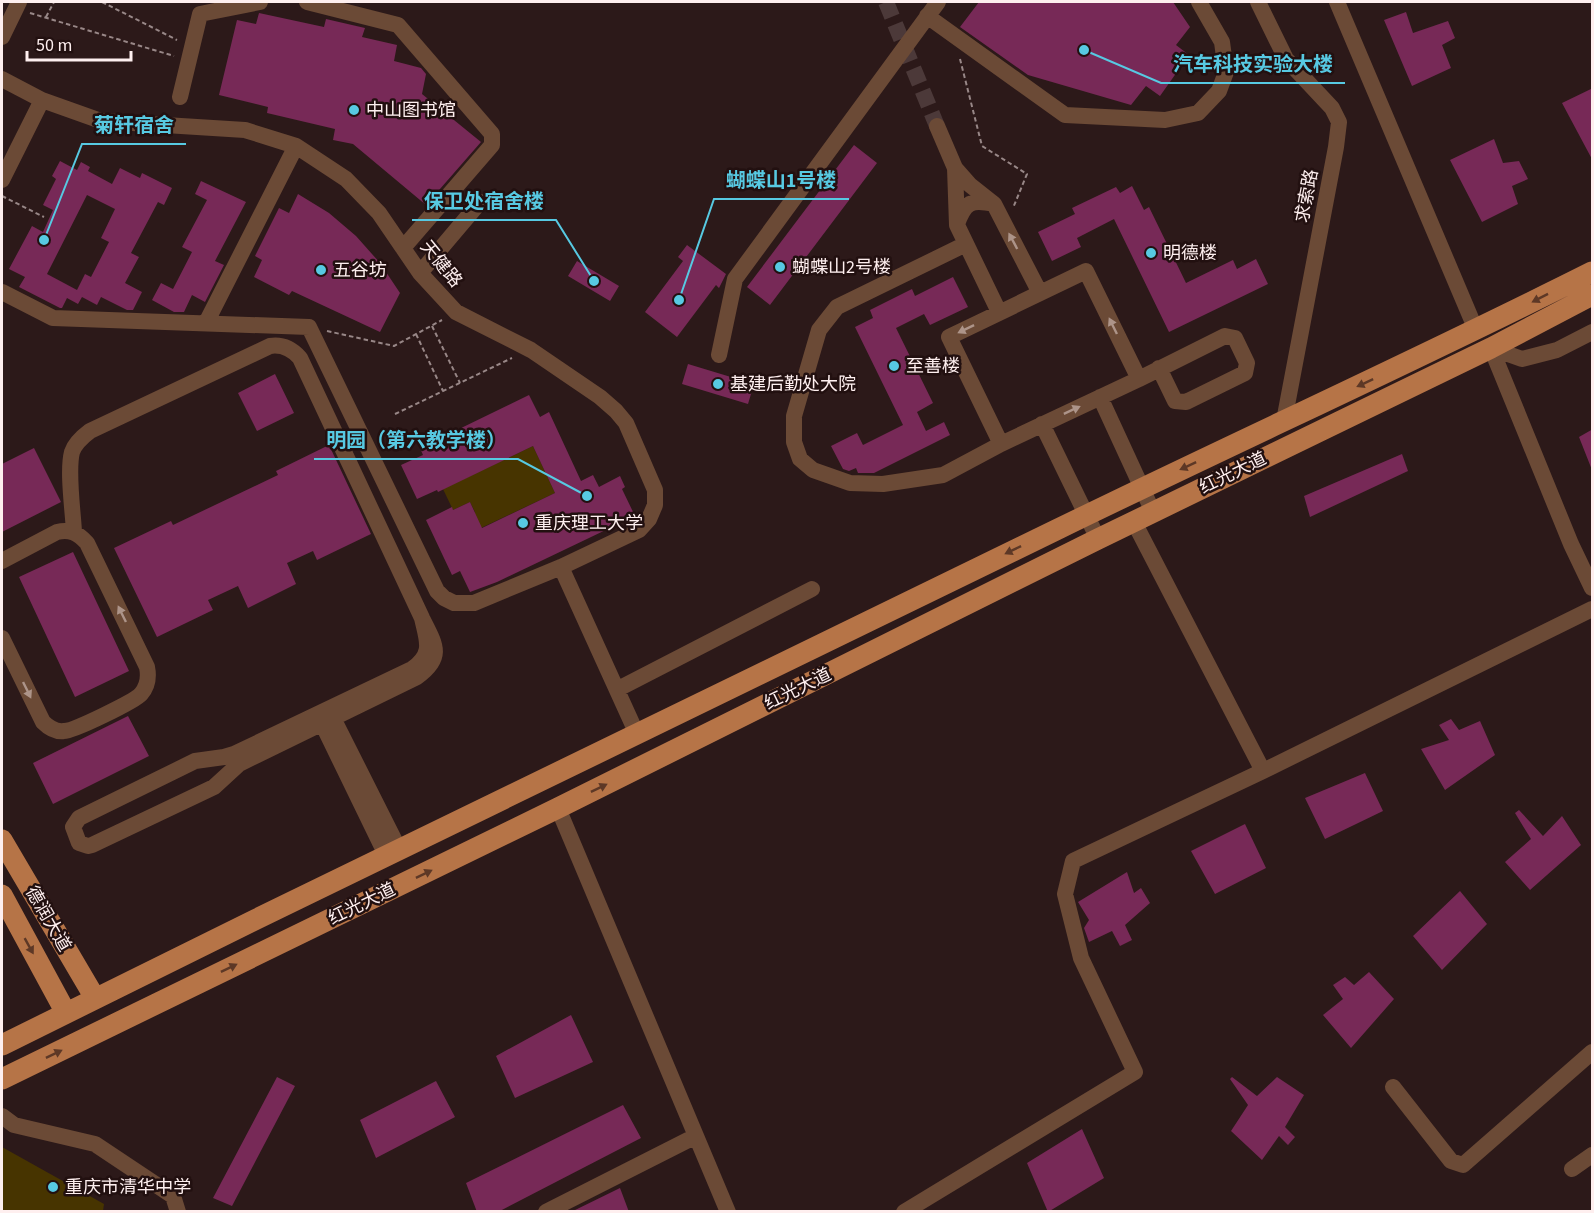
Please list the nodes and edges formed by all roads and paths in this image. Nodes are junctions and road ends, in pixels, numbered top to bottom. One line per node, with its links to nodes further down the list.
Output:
1 (54, 2): 11 (path)
2 (102, 2): 13 (path)
3 (260, 2): 13 (street)
4 (307, 2): 29 (street)
5 (938, 2): 10 (street)
6 (1199, 2): 10 (street)
7 (1258, 2): 52 (street, 求索路)
8 (1337, 2): 40 (street)
9 (17, 5): 11 (path); 12 (street)
10 (927, 16): 45 (street)
11 (46, 17): 13 (path)
12 (2, 37)
13 (190, 54): 16 (street)
14 (960, 60): 23 (path)
15 (2, 79): 17 (street, 天健路)
16 (180, 97)
17 (42, 100): 19 (street, 天健路); 21 (street)
18 (937, 126): 20 (street)
19 (296, 146): 29 (street, 天健路); 37 (street)
20 (955, 168): 25 (street); 27 (street)
21 (2, 180)
22 (2, 196): 26 (path)
23 (1016, 200)
24 (480, 202): 31 (street)
25 (994, 204): 27 (street); 33 (street, one-way to 25)
26 (44, 217)
27 (957, 225): 28 (street)
28 (966, 244): 36 (street); 54 (street)
29 (403, 248): 31 (street, 天健路)
30 (1593, 272): 40 (main road, 红光大道, one-way to 40)
31 (420, 273): 35 (street, 天健路)
32 (2, 292): 37 (street)
33 (1040, 293): 36 (street); 47 (street, one-way to 33)
34 (1593, 295): 43 (main road, 红光大道)
35 (456, 312): 38 (path); 44 (street, 天健路)
36 (999, 312): 54 (street, one-way to 54)
37 (206, 323): 39 (street)
38 (432, 325): 42 (path); 48 (path)
39 (309, 327): 42 (path); 62 (street, 天健路)
40 (1476, 330): 52 (main road, 红光大道, one-way to 52)
41 (1593, 332): 43 (street)
42 (416, 334): 49 (path)
43 (1491, 348): 56 (main road, 红光大道); 63 (street)
44 (531, 350): 48 (path); 62 (street, 天健路)
45 (719, 355)
46 (1159, 368): 46 (street); 47 (street)
47 (1139, 379): 50 (street)
48 (460, 383): 49 (path)
49 (444, 391): 51 (path)
50 (1100, 397): 53 (street, one-way to 50); 55 (street)
51 (395, 414)
52 (1284, 421): 55 (main road, 红光大道, one-way to 55)
53 (1042, 424): 54 (street); 57 (street)
54 (1001, 444)
55 (1142, 488): 56 (street); 57 (main road, 红光大道)
56 (1154, 512): 58 (main road, 红光大道)
57 (1086, 515): 60 (street); 69 (main road, 红光大道, one-way to 69)
58 (1134, 522): 60 (main road, 红光大道); 70 (street)
59 (74, 532): 61 (street); 66 (street, one-way to 59); 68 (street)
60 (1098, 539): 71 (main road, 红光大道, one-way to 60)
61 (2, 561)
62 (561, 567): 67 (street)
63 (1593, 588)
64 (812, 589): 67 (street)
65 (1593, 609): 70 (street)
66 (5, 655)
67 (618, 690): 69 (street)
68 (325, 716): 68 (street); 73 (street)
69 (636, 732): 73 (main road, 红光大道)
70 (1263, 771): 88 (street)
71 (558, 808): 79 (main road, 红光大道, one-way to 71); 82 (street)
72 (2, 840): 75 (main road, 德润大道)
73 (392, 852): 75 (main road, 红光大道)
74 (2, 895): 76 (main road, 德润大道, one-way to 76)
75 (95, 998): 76 (main road, 红光大道)
76 (66, 1013): 77 (main road, 红光大道)
77 (2, 1046)
78 (1593, 1052): 80 (street)
79 (2, 1079)
80 (1393, 1087)
81 (2, 1116): 85 (street)
82 (696, 1137): 86 (street); 87 (street)
83 (1593, 1155): 84 (street)
84 (1572, 1169)
85 (178, 1212)
86 (546, 1212)
87 (728, 1212)
88 (904, 1212)

